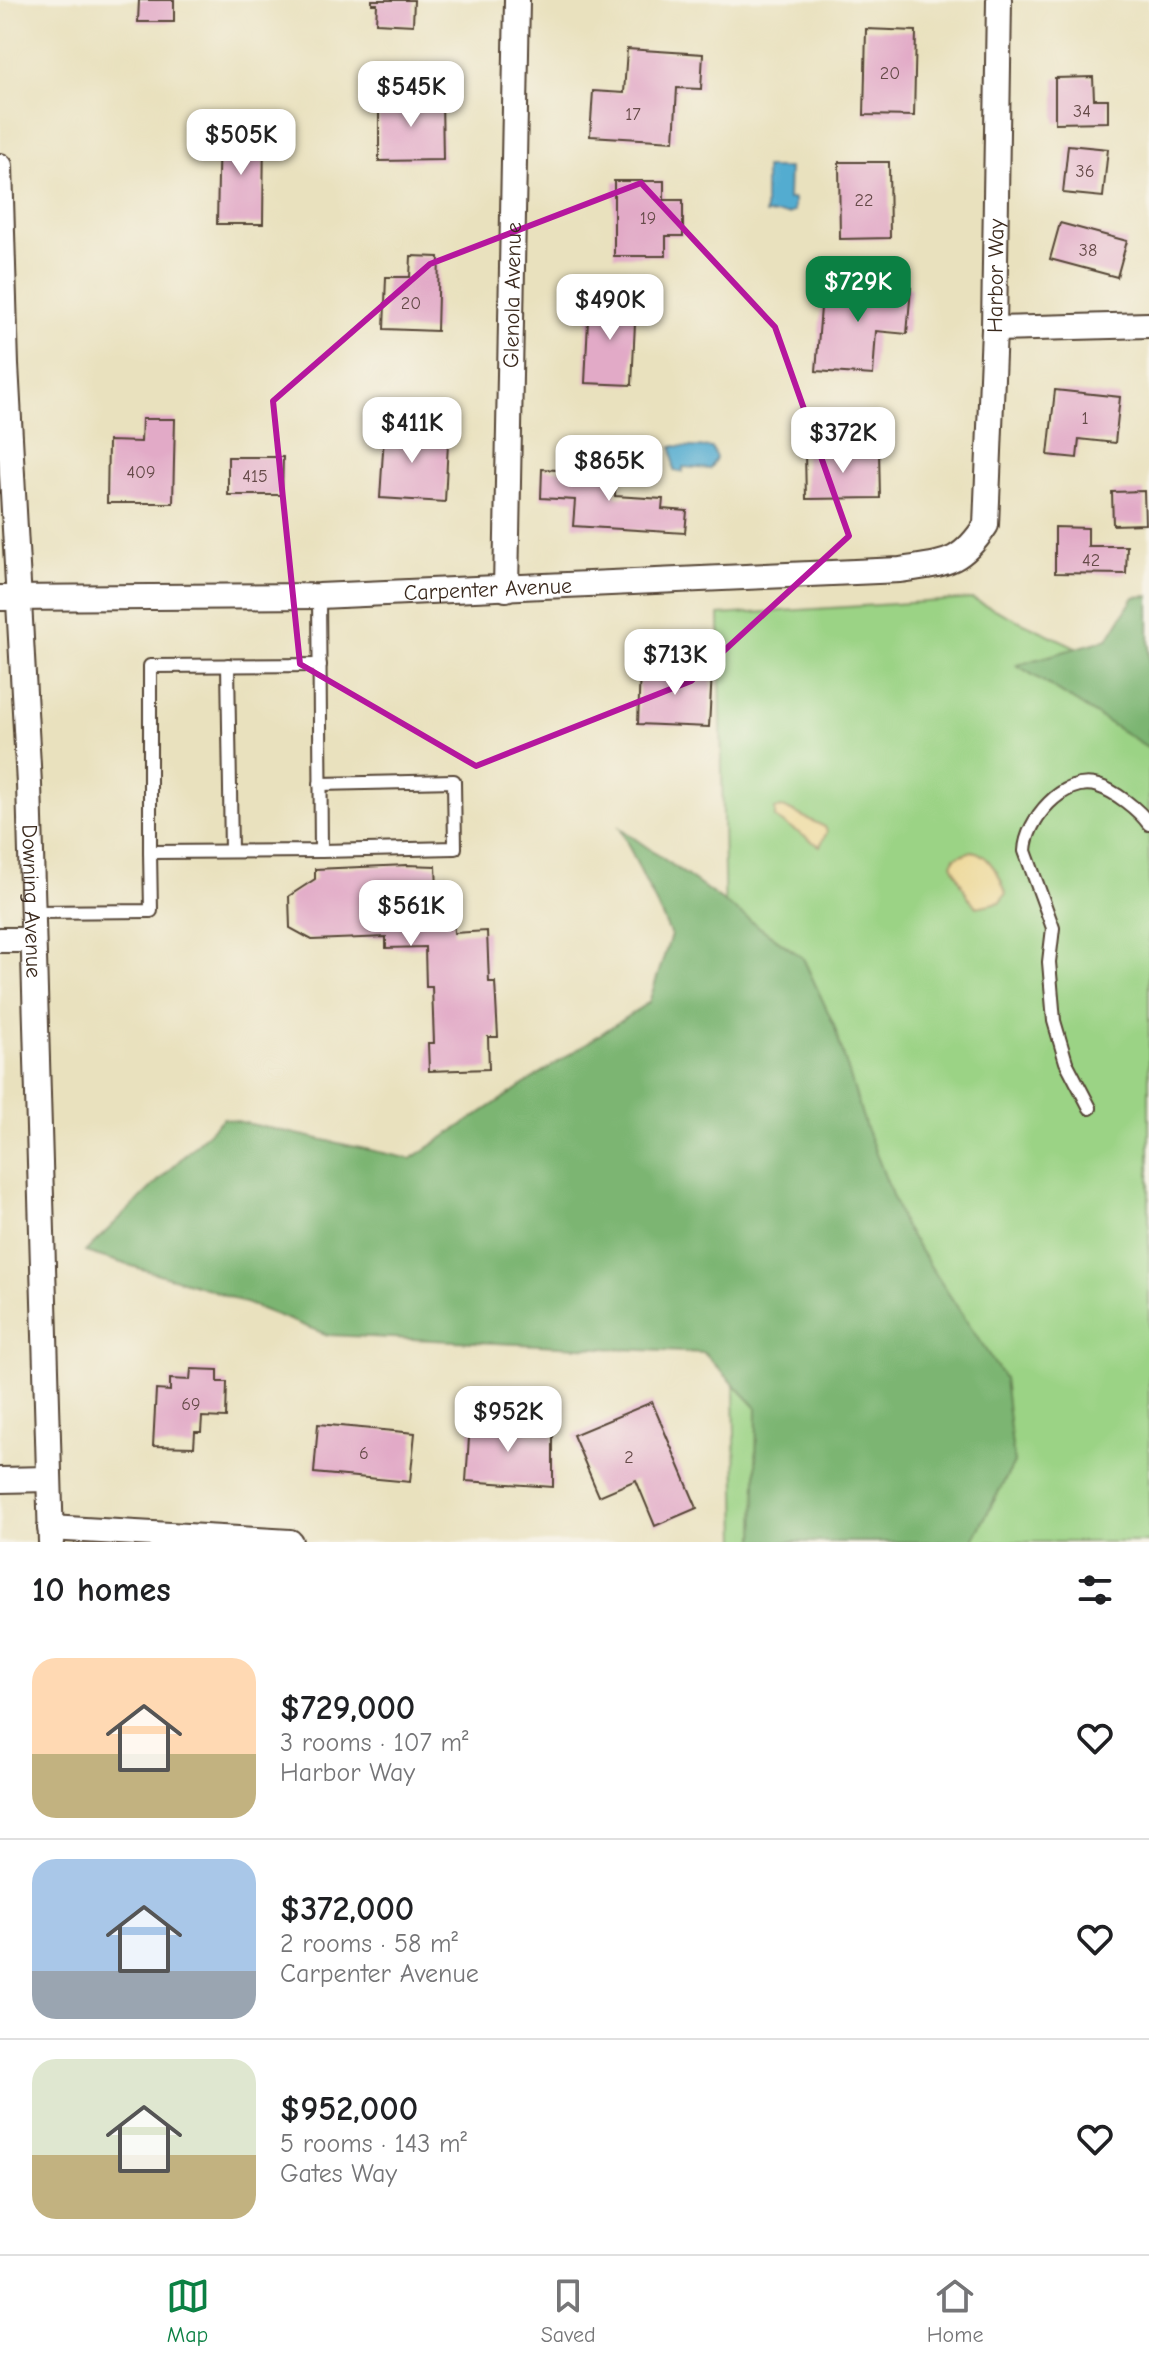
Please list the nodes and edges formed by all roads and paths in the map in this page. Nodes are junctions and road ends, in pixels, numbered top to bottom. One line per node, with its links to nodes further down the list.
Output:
1 (517, 0): 7 (street, Glenola Avenue)
2 (999, 0): 5 (street, Harbor Way)
3 (0, 166): 9 (street, Downing Avenue)
4 (1149, 325): 5 (street)
5 (994, 329): 6 (street, Harbor Way)
6 (971, 549): 7 (street, Carpenter Avenue)
7 (506, 589): 8 (street, Carpenter Avenue)
8 (319, 596): 9 (street, Carpenter Avenue); 11 (lane)
9 (9, 598): 17 (street, Downing Avenue)
10 (228, 665): 11 (lane); 14 (lane); 16 (lane)
11 (320, 665): 12 (lane)
12 (320, 784): 15 (lane); 15 (lane)
13 (1149, 824): 20 (lane)
14 (231, 851): 15 (lane); 16 (lane)
15 (321, 851)
16 (150, 852): 17 (lane)
17 (31, 912): 19 (street, Downing Avenue)
18 (0, 940): 19 (street)
19 (31, 940): 21 (street, Downing Avenue)
20 (1090, 1108)
21 (49, 1479): 22 (street); 23 (street, Downing Avenue)
22 (0, 1480)
23 (51, 1535): 24 (street)
24 (290, 1542)

